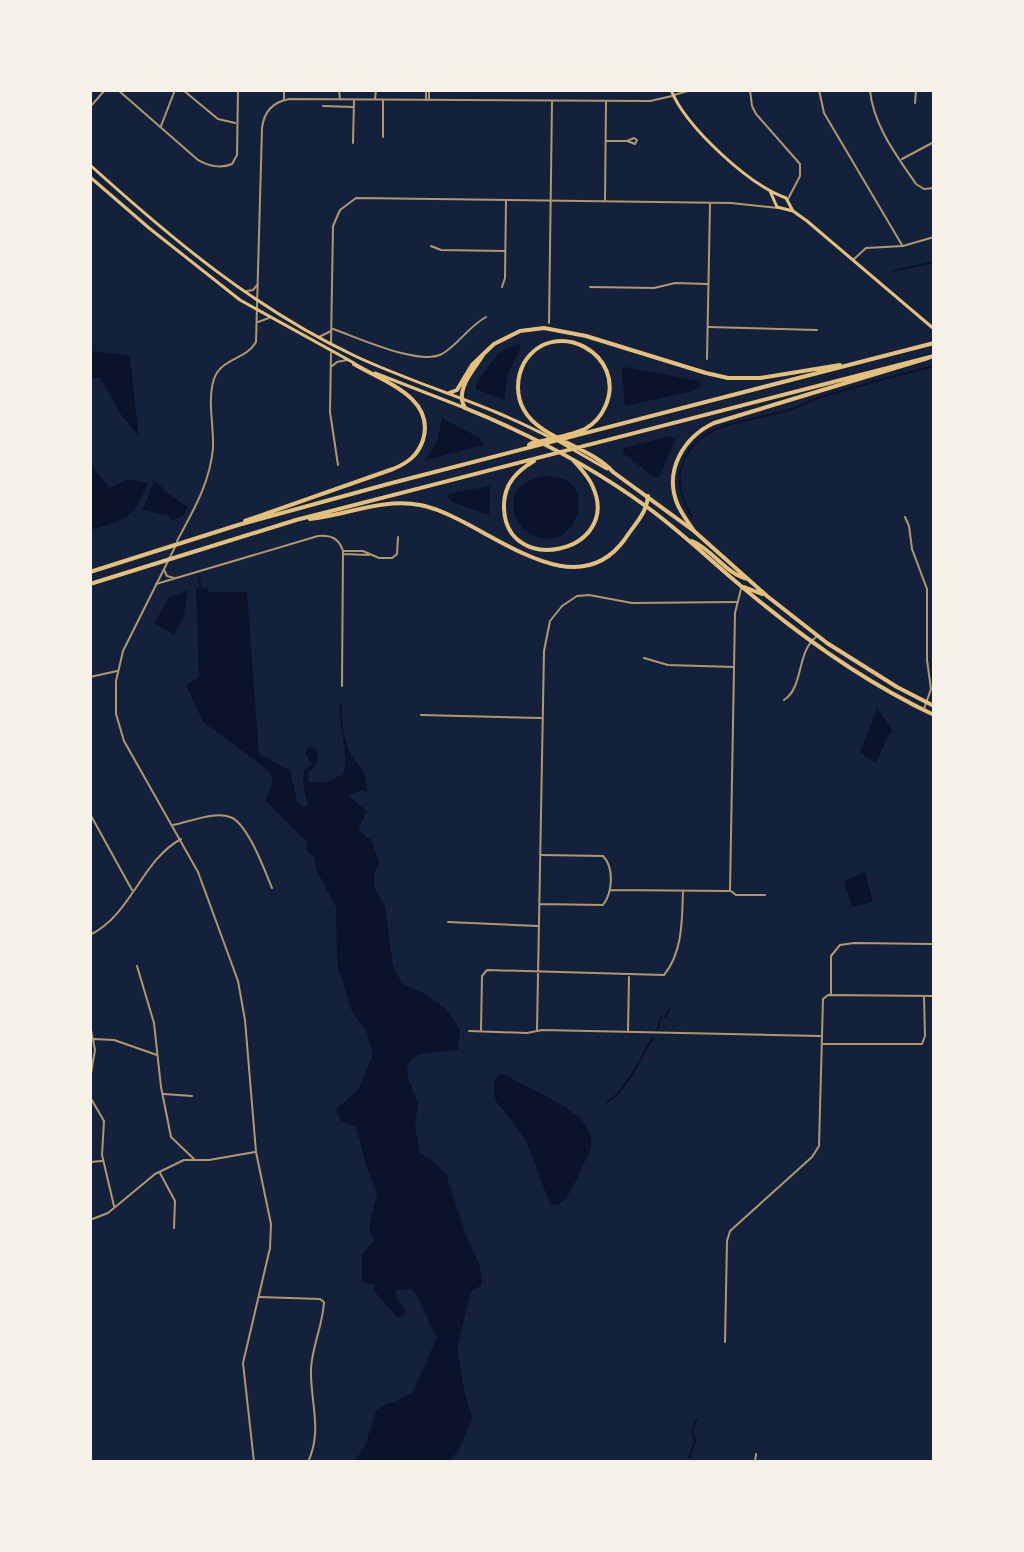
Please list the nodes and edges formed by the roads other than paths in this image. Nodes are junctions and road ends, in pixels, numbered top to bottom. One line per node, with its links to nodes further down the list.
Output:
1 (105, 90): 27 (street)
2 (118, 90): 30 (street)
3 (175, 90): 30 (street)
4 (183, 90): 29 (street)
5 (238, 90): 29 (street)
6 (284, 90): 21 (street)
7 (339, 90): 17 (street)
8 (376, 90): 19 (street)
9 (428, 90): 22 (street)
10 (671, 90): 16 (main road)
11 (691, 90): 16 (street)
12 (750, 90): 44 (street)
13 (819, 90): 62 (street)
14 (870, 90): 36 (street)
15 (916, 90): 25 (street)
16 (673, 95): 24 (street); 43 (main road)
17 (340, 99): 18 (street); 21 (street)
18 (354, 99): 19 (street); 28 (street)
19 (375, 99): 20 (street)
20 (383, 99): 22 (street); 31 (street)
21 (284, 100): 67 (street)
22 (427, 100): 23 (street)
23 (552, 101): 24 (street); 48 (street)
24 (606, 101): 33 (street)
25 (915, 103)
26 (323, 106): 28 (street)
27 (90, 107)
28 (354, 107): 35 (street)
29 (237, 123): 30 (street)
30 (160, 128)
31 (383, 137)
32 (627, 141): 33 (street)
33 (606, 142): 49 (street)
34 (934, 142): 36 (street)
35 (353, 143)
36 (901, 160): 40 (street)
37 (90, 165): 39 (main road)
38 (90, 177): 41 (main road)
39 (111, 184): 41 (main road); 42 (main road)
40 (934, 188)
41 (106, 190): 45 (main road)
42 (118, 191): 45 (main road); 57 (main road)
43 (770, 191): 46 (main road); 50 (main road)
44 (791, 191): 46 (street); 51 (street)
45 (112, 195): 58 (main road)
46 (781, 196): 50 (main road); 51 (main road)
47 (506, 199): 48 (street); 63 (street); 80 (street)
48 (551, 200): 49 (street); 77 (street)
49 (605, 201): 52 (street)
50 (775, 201): 53 (street); 54 (main road)
51 (788, 201): 55 (main road); 56 (main road)
52 (710, 203): 53 (street); 68 (street)
53 (766, 208): 54 (street)
54 (778, 208): 55 (main road)
55 (785, 208): 56 (main road)
56 (793, 211): 64 (main road)
57 (156, 224): 58 (main road); 59 (main road); 65 (main road)
58 (149, 228): 59 (main road)
59 (154, 232): 66 (main road)
60 (934, 237): 62 (street)
61 (431, 246): 63 (street)
62 (903, 246): 64 (street)
63 (505, 251): 69 (street)
64 (853, 261): 79 (main road)
65 (208, 267): 66 (main road); 71 (main road)
66 (203, 272): 73 (main road)
67 (258, 283): 71 (street); 72 (street)
68 (708, 284): 70 (street); 78 (street)
69 (502, 287)
70 (590, 287)
71 (239, 288): 72 (main road)
72 (258, 302): 73 (street); 82 (main road)
73 (257, 312): 75 (main road); 76 (street)
74 (486, 317): 80 (street)
75 (269, 318): 76 (street); 86 (main road)
76 (257, 323): 110 (street)
77 (549, 323)
78 (708, 327): 81 (street); 88 (street)
79 (934, 329)
80 (332, 330): 82 (street); 83 (street)
81 (817, 330)
82 (319, 337): 83 (main road)
83 (331, 343): 86 (street); 93 (main road)
84 (934, 343): 91 (highway)
85 (487, 349): 91 (highway); 93 (highway); 94 (highway)
86 (331, 353): 89 (main road); 92 (street)
87 (932, 356): 98 (highway); 106 (highway)
88 (707, 359)
89 (347, 360): 90 (main road); 92 (street)
90 (354, 364): 95 (main road); 105 (highway)
91 (850, 365): 97 (highway)
92 (330, 368): 100 (street)
93 (449, 393): 94 (main road)
94 (461, 398): 95 (highway); 96 (main road)
95 (465, 408): 99 (highway)
96 (543, 431): 97 (highway); 101 (highway)
97 (524, 449): 105 (highway)
98 (539, 458): 99 (highway); 104 (highway)
99 (574, 461): 102 (highway)
100 (338, 465)
101 (648, 496): 102 (highway); 106 (highway)
102 (647, 507): 104 (highway); 108 (highway)
103 (905, 517): 130 (street)
104 (296, 520): 114 (highway)
105 (238, 525): 111 (highway)
106 (694, 531): 113 (highway)
107 (398, 537): 109 (street)
108 (686, 538): 113 (highway); 116 (highway)
109 (343, 552): 112 (street); 128 (street)
110 (164, 568): 112 (street); 115 (street)
111 (90, 572)
112 (175, 578): 115 (street)
113 (748, 579): 118 (highway)
114 (90, 584)
115 (155, 585): 125 (street)
116 (742, 587): 117 (highway); 118 (highway); 119 (street)
117 (751, 594): 119 (street); 121 (highway)
118 (767, 596): 120 (highway)
119 (737, 600): 124 (street); 135 (street)
120 (817, 636): 121 (street); 123 (highway)
121 (811, 641): 126 (highway); 129 (street)
122 (644, 658): 124 (street)
123 (862, 666): 126 (highway); 130 (highway)
124 (735, 667): 142 (street)
125 (117, 671): 127 (street); 137 (street)
126 (857, 672): 132 (highway)
127 (90, 677)
128 (342, 686)
129 (784, 700)
130 (927, 703): 131 (highway); 132 (street)
131 (934, 706)
132 (923, 710): 134 (highway)
133 (421, 715): 135 (street)
134 (934, 715)
135 (542, 718): 139 (street)
136 (90, 814): 144 (street)
137 (173, 825): 138 (street); 140 (street)
138 (181, 839): 144 (street); 170 (street)
139 (539, 855): 141 (street); 146 (street)
140 (272, 888)
141 (610, 890): 143 (street); 146 (street)
142 (730, 890): 143 (street); 145 (street)
143 (683, 891): 153 (street)
144 (133, 892): 149 (street)
145 (765, 895)
146 (539, 904): 148 (street)
147 (448, 922): 148 (street)
148 (538, 926): 152 (street)
149 (90, 935)
150 (934, 944): 154 (street)
151 (137, 966): 165 (street)
152 (538, 972): 153 (street); 158 (street); 160 (street)
153 (629, 976): 161 (street)
154 (831, 995): 155 (street); 162 (street)
155 (924, 996): 156 (street); 164 (street)
156 (934, 996)
157 (90, 1025): 163 (street)
158 (537, 1030): 160 (street); 161 (street)
159 (469, 1031): 160 (street)
160 (481, 1032)
161 (628, 1033): 162 (street)
162 (821, 1036): 164 (street)
163 (94, 1039): 165 (street); 166 (street)
164 (821, 1044): 179 (street)
165 (158, 1055): 167 (street)
166 (90, 1079)
167 (163, 1094): 168 (street); 171 (street)
168 (192, 1096)
169 (90, 1097): 172 (street)
170 (256, 1152): 171 (street); 178 (street)
171 (194, 1159): 174 (street)
172 (103, 1161): 173 (street); 175 (street)
173 (90, 1162)
174 (159, 1172): 175 (street); 177 (street)
175 (115, 1207): 176 (street)
176 (90, 1220)
177 (174, 1228)
178 (258, 1297): 181 (street); 182 (street)
179 (725, 1342)
180 (756, 1454): 183 (street)
181 (254, 1462)
182 (308, 1462)
183 (755, 1462)

